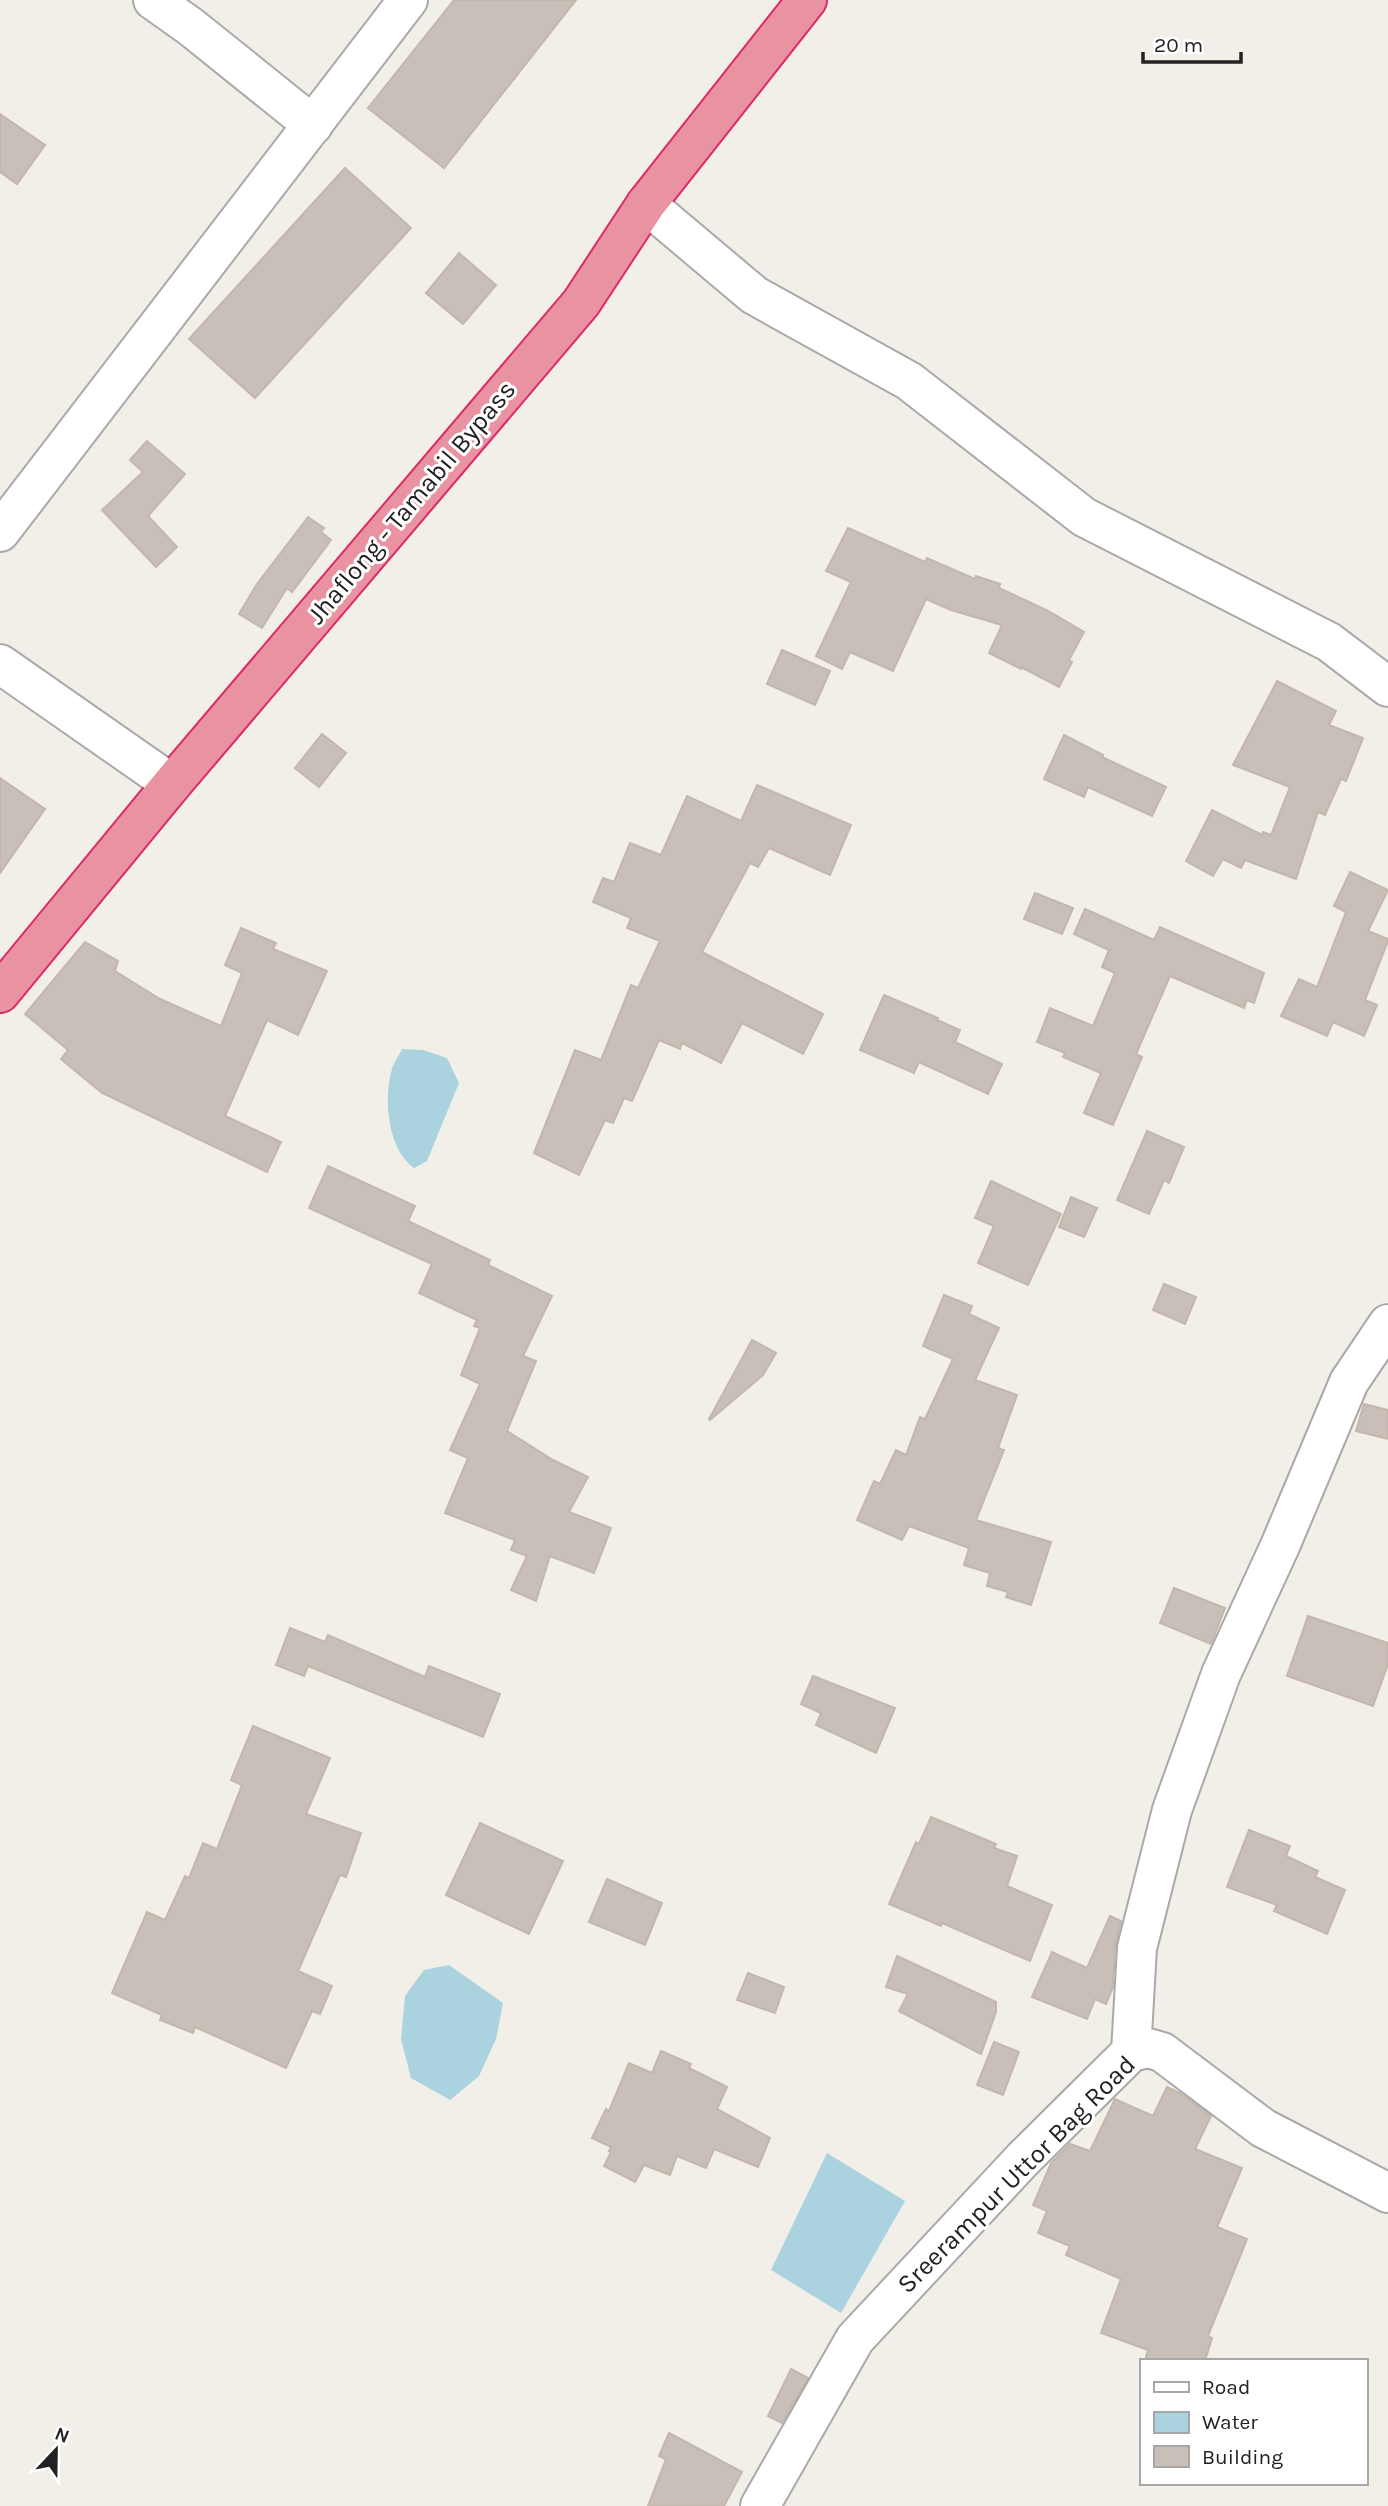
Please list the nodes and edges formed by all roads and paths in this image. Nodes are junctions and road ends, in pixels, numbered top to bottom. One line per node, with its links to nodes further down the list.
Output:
1 (153, 0): 4 (street)
2 (408, 0): 4 (street)
3 (807, 0): 5 (highway, Jhaflong - Tamabil Bypass)
4 (313, 125): 6 (street)
5 (646, 204): 8 (street); 9 (highway, Jhaflong - Tamabil Bypass)
6 (0, 533)
7 (0, 664): 9 (street)
8 (1388, 687)
9 (172, 785): 10 (highway, Jhaflong - Tamabil Bypass)
10 (0, 993)
11 (1388, 1324): 12 (street)
12 (1131, 2052): 13 (street, Sreerampur Uttor Bag Road); 14 (street, Sreerampur Uttor Bag Road)
13 (1388, 2193)
14 (760, 2506)

